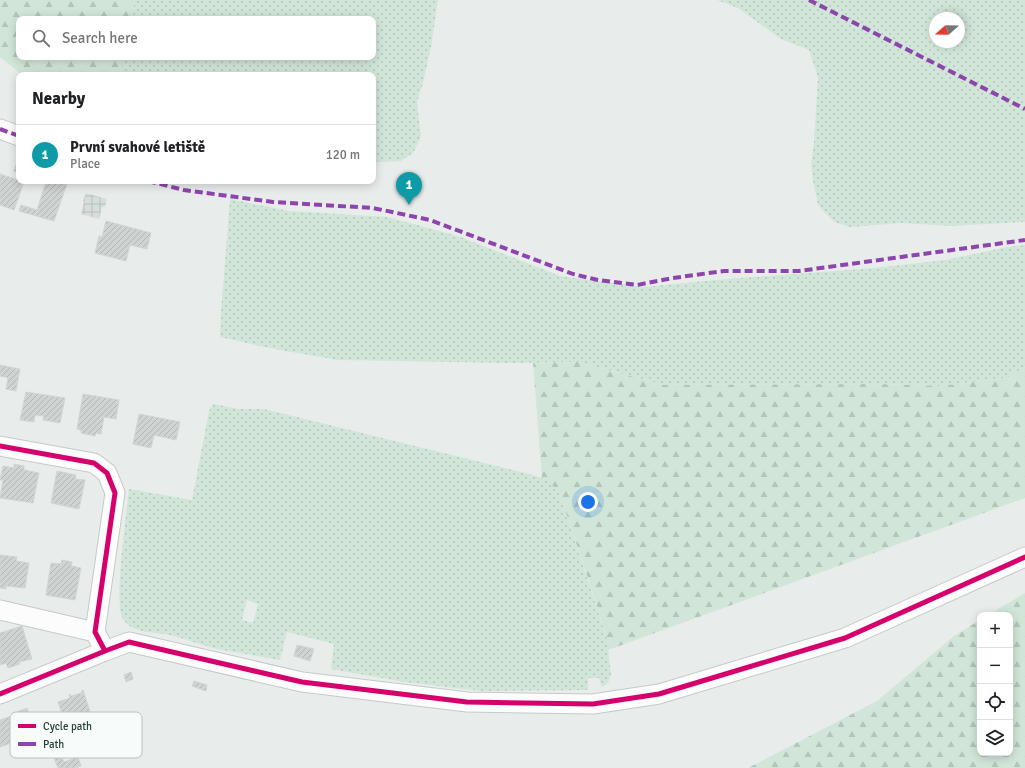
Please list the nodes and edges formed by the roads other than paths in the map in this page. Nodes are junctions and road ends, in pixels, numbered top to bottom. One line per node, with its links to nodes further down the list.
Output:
1 (0, 129): 2 (street)
2 (16, 135)
3 (0, 446): 6 (street)
4 (1025, 557): 7 (street)
5 (0, 610): 6 (street)
6 (95, 632): 7 (street)
7 (105, 651): 8 (street)
8 (0, 694)

